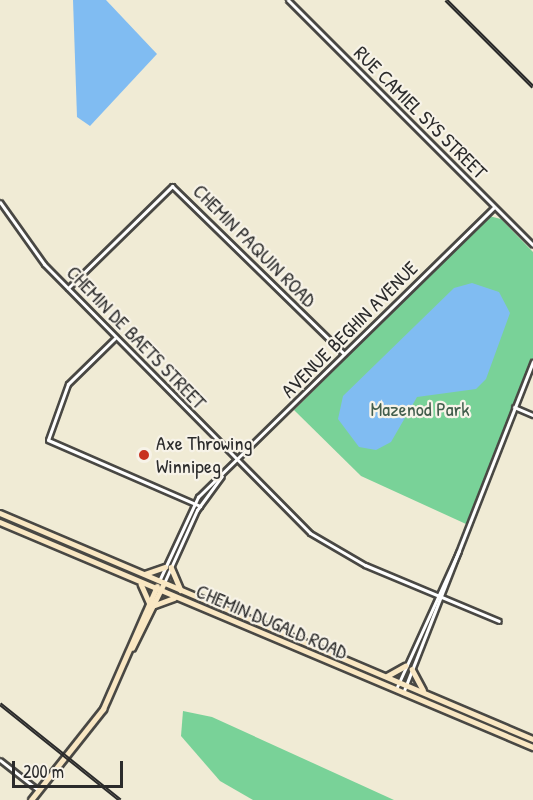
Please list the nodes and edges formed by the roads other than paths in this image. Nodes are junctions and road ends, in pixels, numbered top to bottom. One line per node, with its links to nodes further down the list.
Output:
1 (288, 0): 3 (street, RUE CAMIEL SYS STREET)
2 (0, 202): 5 (street, CHEMIN DE BAETS STREET)
3 (494, 207): 4 (street, RUE CAMIEL SYS STREET); 7 (street, AVENUE BEGHIN AVENUE)
4 (533, 245)
5 (68, 288): 6 (street, CHEMIN DE BAETS STREET); 7 (street, CHEMIN PAQUIN ROAD)
6 (116, 338): 11 (street, CHEMIN DE BAETS STREET); 13 (street)
7 (344, 354): 11 (street, AVENUE BEGHIN AVENUE)
8 (533, 362): 9 (street)
9 (514, 407): 10 (street); 17 (street)
10 (533, 415)
11 (237, 460): 12 (street, AVENUE BEGHIN AVENUE); 25 (street, CHEMIN DE BAETS STREET)
12 (225, 472): 13 (street, AVENUE BEGHIN AVENUE); 14 (street, AVENUE BEGHIN AVENUE)
13 (194, 503): 14 (street); 18 (street, AVENUE BEGHIN AVENUE)
14 (200, 506): 19 (street, AVENUE BEGHIN AVENUE)
15 (0, 513): 20 (main road, CHEMIN DUGALD ROAD)
16 (0, 522): 21 (main road, CHEMIN DUGALD ROAD)
17 (461, 550): 25 (street); 26 (street)
18 (165, 567): 20 (main road); 22 (street, AVENUE BEGHIN AVENUE)
19 (171, 567): 22 (street, AVENUE BEGHIN AVENUE); 24 (main road)
20 (143, 574): 22 (main road, CHEMIN DUGALD ROAD)
21 (136, 579): 23 (main road, CHEMIN DUGALD ROAD); 28 (main road)
22 (162, 582): 23 (main road, AVENUE BEGHIN AVENUE); 24 (main road, CHEMIN DUGALD ROAD)
23 (158, 589): 27 (main road, CHEMIN DUGALD ROAD); 28 (main road, AVENUE BEGHIN AVENUE)
24 (181, 590): 32 (main road, CHEMIN DUGALD ROAD)
25 (438, 595): 26 (street, CHEMIN DE BAETS STREET); 30 (street)
26 (444, 597): 29 (street, CHEMIN DE BAETS STREET); 31 (street)
27 (179, 598): 28 (main road); 35 (main road, CHEMIN DUGALD ROAD)
28 (151, 606): 41 (main road, AVENUE BEGHIN AVENUE)
29 (499, 621)
30 (405, 666): 32 (main road); 33 (street)
31 (412, 669): 34 (street); 37 (main road)
32 (383, 676): 33 (main road, CHEMIN DUGALD ROAD)
33 (398, 682): 34 (main road, CHEMIN DUGALD ROAD); 35 (street)
34 (406, 685): 36 (street); 37 (main road, CHEMIN DUGALD ROAD)
35 (396, 689): 36 (main road, CHEMIN DUGALD ROAD)
36 (403, 693): 39 (main road, CHEMIN DUGALD ROAD)
37 (430, 696): 38 (main road, CHEMIN DUGALD ROAD)
38 (533, 738)
39 (533, 747)
40 (0, 759): 41 (street)
41 (39, 790): 42 (main road, AVENUE BEGHIN AVENUE)
42 (31, 800)

